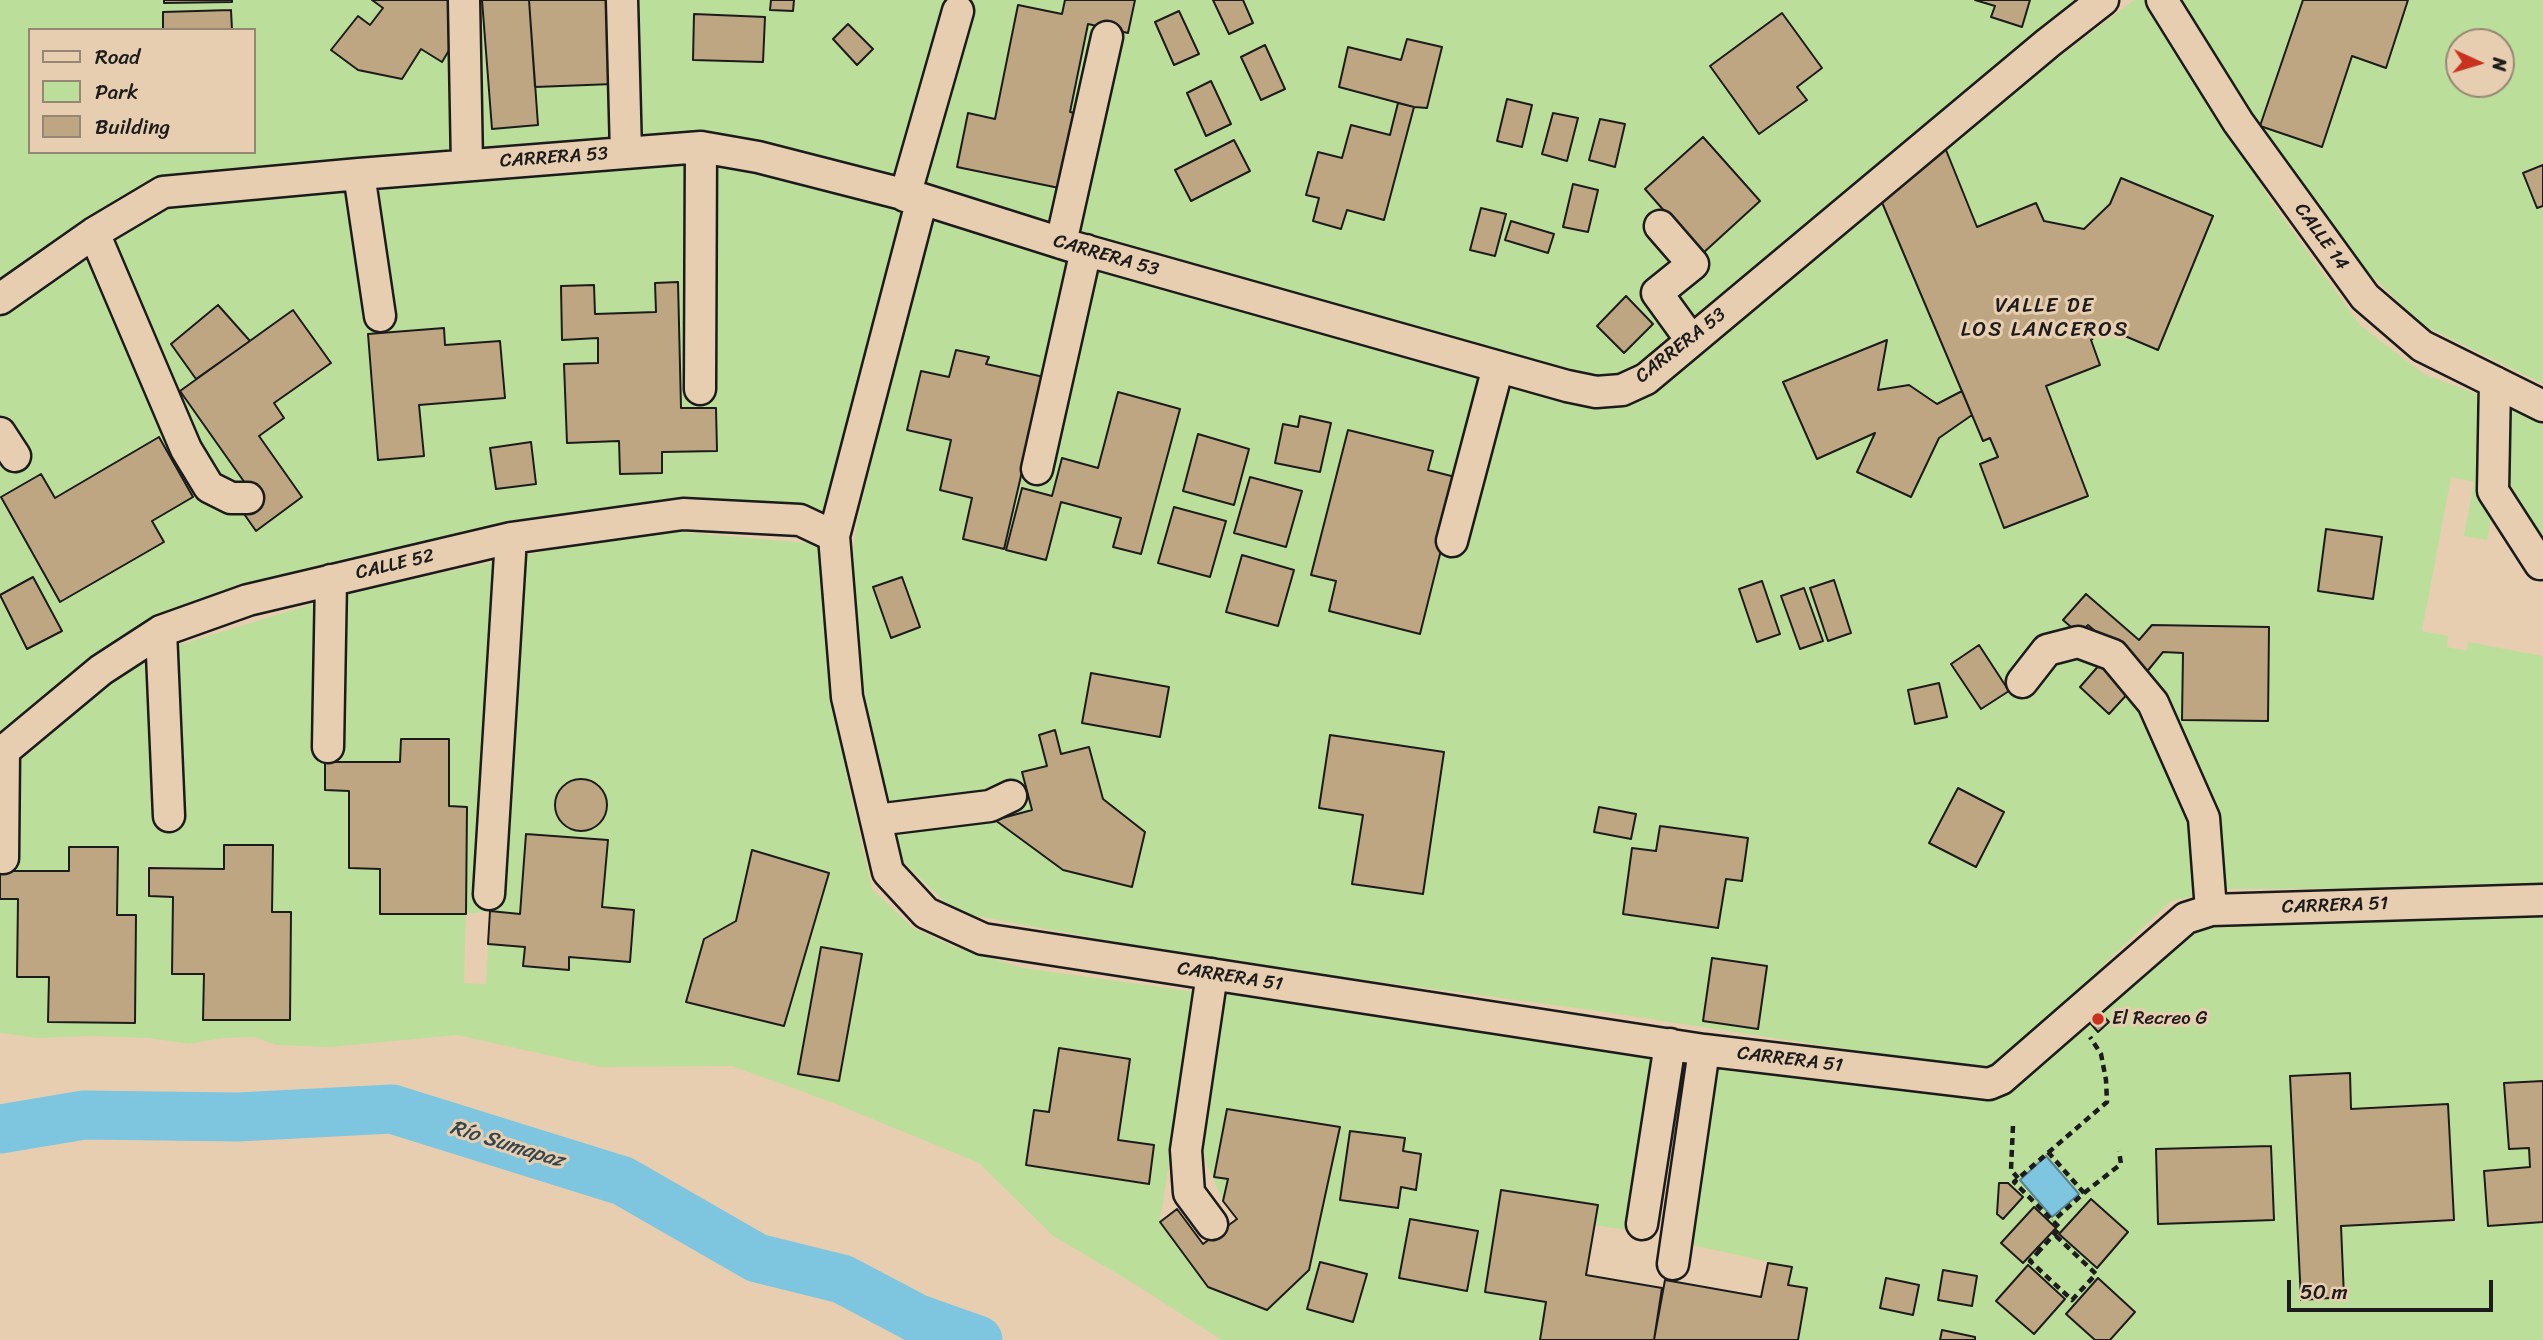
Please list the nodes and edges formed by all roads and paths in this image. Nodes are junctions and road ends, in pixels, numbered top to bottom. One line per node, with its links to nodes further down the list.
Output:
1 (464, 0): 9 (street)
2 (622, 0): 8 (street)
3 (2103, 0): 17 (street, CARRERA 53)
4 (2162, 0): 19 (street, CALLE 14)
5 (958, 11): 11 (street, CARRERA 51)
6 (1107, 37): 14 (street)
7 (701, 146): 8 (street, CARRERA 53); 11 (street, CARRERA 53); 20 (street)
8 (626, 153): 9 (street, CARRERA 53)
9 (467, 165): 10 (street, CARRERA 53)
10 (359, 174): 13 (street, CARRERA 53); 16 (street)
11 (914, 197): 14 (street, CARRERA 53); 24 (street, CARRERA 51)
12 (1660, 226): 17 (street)
13 (94, 233): 15 (street, CARRERA 53); 23 (street)
14 (1074, 247): 18 (street, CARRERA 53); 22 (street)
15 (0, 299)
16 (380, 316)
17 (1691, 340): 18 (street, CARRERA 53)
18 (1498, 367): 26 (street)
19 (2495, 383): 21 (street, CALLE 14); 27 (street)
20 (700, 389)
21 (2543, 406)
22 (1037, 470)
23 (248, 498)
24 (834, 536): 25 (street, CALLE 52); 35 (street, CARRERA 51)
25 (510, 538): 28 (street, CALLE 52); 37 (street)
26 (1452, 541)
27 (2540, 565)
28 (331, 580): 29 (street, CALLE 52); 31 (street)
29 (161, 631): 32 (street, CALLE 52); 34 (street)
30 (2022, 682): 39 (street)
31 (328, 747)
32 (2, 752): 36 (street)
33 (1011, 796): 35 (street)
34 (169, 816)
35 (876, 820): 40 (street, CARRERA 51)
36 (3, 858)
37 (489, 894)
38 (2543, 900): 39 (street, CARRERA 51)
39 (2211, 910): 41 (street, CARRERA 51)
40 (1212, 974): 42 (street, CARRERA 51); 50 (street)
41 (2072, 1018): 43 (street, CARRERA 51); 45 (path)
42 (1670, 1044): 43 (street, CARRERA 51); 51 (street)
43 (1704, 1049): 53 (street)
44 (2013, 1126): 47 (path)
45 (2048, 1152): 47 (path); 48 (path)
46 (2119, 1152): 48 (path)
47 (2018, 1178): 49 (path)
48 (2084, 1193): 49 (path)
49 (2053, 1221): 52 (path)
50 (1212, 1224)
51 (1643, 1224)
52 (2054, 1234): 52 (path)
53 (1674, 1264)

